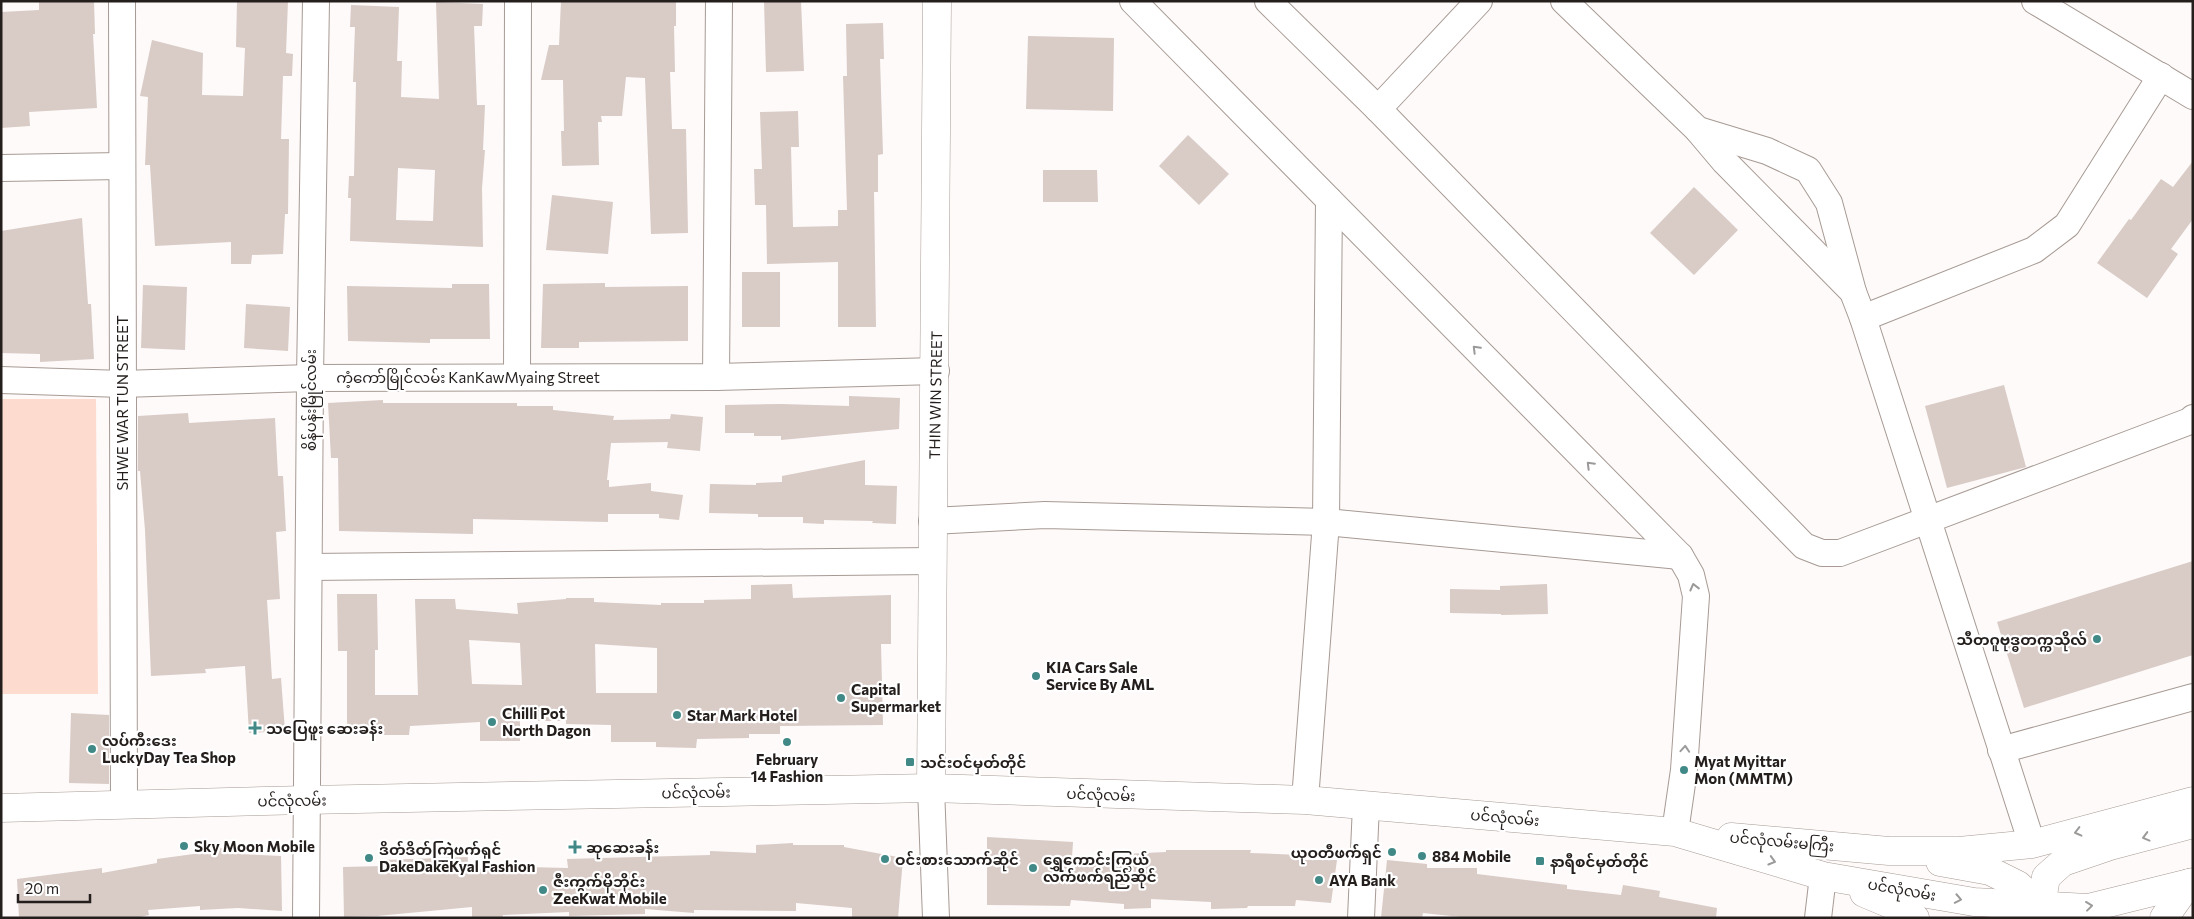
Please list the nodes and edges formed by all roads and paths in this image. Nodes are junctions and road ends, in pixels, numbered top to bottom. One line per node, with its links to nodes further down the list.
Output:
1 (122, 1): 15 (street, SHWE WAR TUN STREET)
2 (316, 1): 23 (street, စိန်ပန်းမြိုင်လမ်း)
3 (518, 1): 21 (street)
4 (719, 1): 22 (street)
5 (937, 1): 20 (main road, THIN WIN STREET)
6 (1133, 1): 17 (street)
7 (1268, 1): 13 (street)
8 (1479, 1): 13 (street)
9 (1564, 1): 14 (street)
10 (2035, 1): 11 (street)
11 (2160, 76): 12 (street); 19 (street)
12 (2193, 96)
13 (1378, 109): 27 (street)
14 (1698, 130): 18 (street); 18 (street)
15 (121, 166): 16 (street); 25 (street, SHWE WAR TUN STREET)
16 (1, 168)
17 (1329, 200): 29 (street); 30 (street, one-way to 17)
18 (1853, 292): 19 (street)
19 (1863, 318): 27 (street)
20 (936, 372): 22 (street, ကံ့ကော်မြိုင်လမ်း KanKawMyaing Street); 28 (main road, THIN WIN STREET)
21 (517, 376): 22 (street, ကံ့ကော်မြိုင်လမ်း KanKawMyaing Street); 23 (street, ကံ့ကော်မြိုင်လမ်း KanKawMyaing Street)
22 (716, 377)
23 (310, 378): 25 (street, ကံ့ကော်မြိုင်လမ်း KanKawMyaing Street); 32 (street, စိန်ပန်းမြိုင်လမ်း)
24 (1, 380): 25 (street, ကံ့ကော်မြိုင်လမ်း KanKawMyaing Street)
25 (122, 384): 39 (street, SHWE WAR TUN STREET)
26 (2193, 418): 27 (street)
27 (1927, 520): 34 (street)
28 (932, 521): 29 (street); 31 (main road, THIN WIN STREET)
29 (1326, 522): 30 (street); 37 (street)
30 (1680, 556): 43 (street, one-way to 30)
31 (932, 562): 32 (street); 35 (main road, THIN WIN STREET)
32 (309, 567): 36 (street, စိန်ပန်းမြိုင်လမ်း)
33 (2193, 696): 34 (street)
34 (2001, 750): 44 (street)
35 (931, 788): 36 (main road, ပင်လုံလမ်း); 37 (main road, ပင်လုံလမ်း); 50 (street)
36 (306, 800): 39 (main road, ပင်လုံလမ်း); 49 (street, စိန်ပန်းမြိုင်လမ်း)
37 (1305, 800): 40 (main road, ပင်လုံလမ်း)
38 (2193, 801): 44 (main road, one-way to 44)
39 (124, 804): 41 (main road, ပင်လုံလမ်း)
40 (1366, 805): 43 (main road, ပင်လုံလမ်း); 51 (street)
41 (1, 808)
42 (2193, 824): 48 (main road, one-way to 48)
43 (1675, 832): 45 (main road, ပင်လုံလမ်းမကြီး); 46 (main road, ပင်လုံလမ်း, one-way to 46)
44 (2032, 844): 45 (main road)
45 (1889, 851): 48 (main road)
46 (1823, 876): 48 (main road, ပင်လုံလမ်း, one-way to 48); 52 (street); 53 (main road)
47 (2191, 882): 48 (main road, ပင်လုံလမ်း, one-way to 47); 54 (main road)
48 (2044, 912)
49 (306, 918)
50 (936, 918)
51 (1361, 918)
52 (1818, 918)
53 (1915, 918)
54 (2164, 918)

